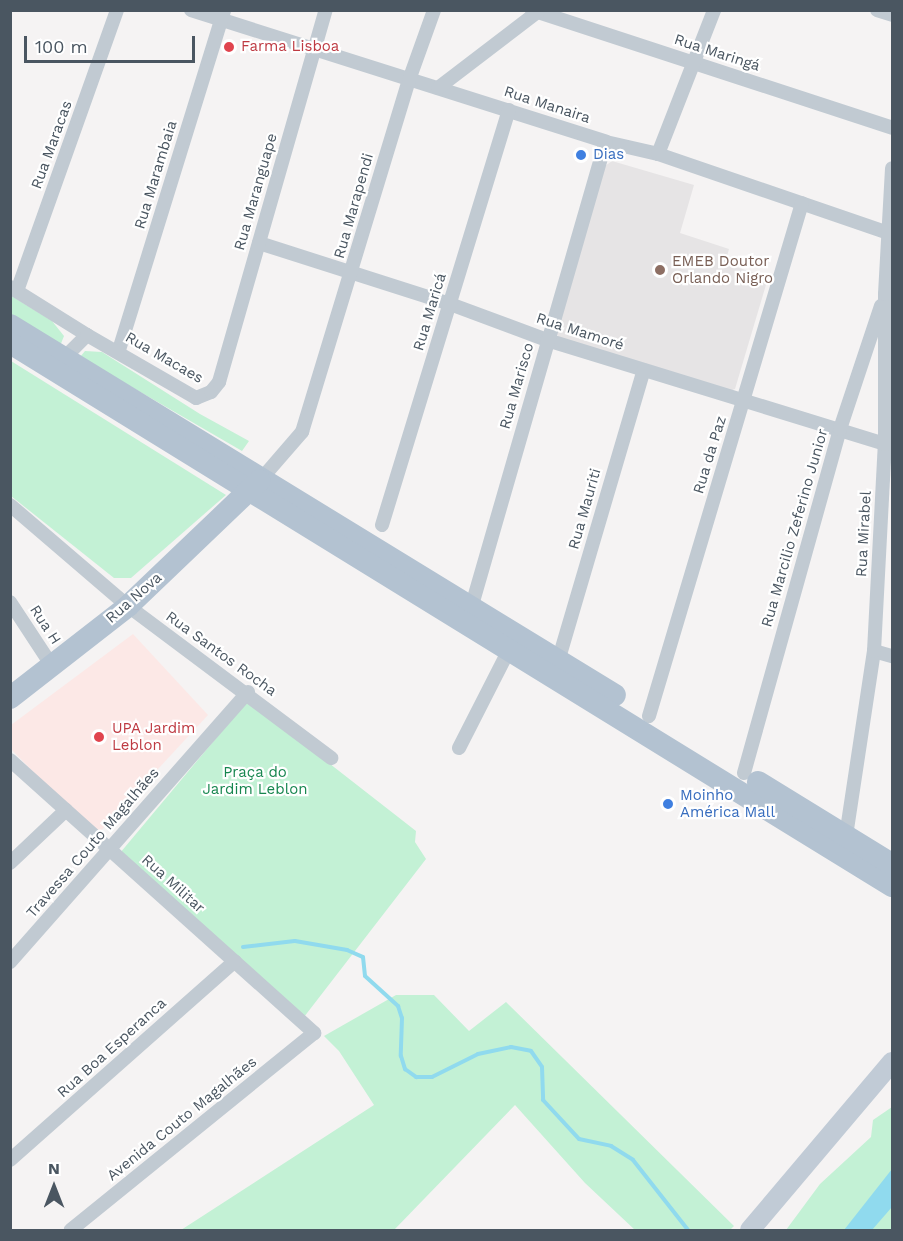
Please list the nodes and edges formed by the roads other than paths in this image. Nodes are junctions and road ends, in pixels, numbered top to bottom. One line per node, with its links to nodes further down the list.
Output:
1 (117, 10): 23 (street, Rua Maracas)
2 (191, 10): 8 (street, Rua Manaira)
3 (326, 10): 10 (street, Rua Maranguape)
4 (434, 10): 12 (street, Rua Marapendi)
5 (714, 10): 11 (street)
6 (877, 10): 9 (street)
7 (536, 11): 11 (street, Rua Maringá); 13 (street)
8 (223, 15): 10 (street, Rua Manaira); 30 (street, Rua Marambaia)
9 (892, 15)
10 (314, 49): 12 (street, Rua Manaira); 21 (street, Rua Maranguape)
11 (695, 63): 15 (street, Rua Maringá); 17 (street)
12 (409, 80): 13 (street, Rua Manaira); 22 (street, Rua Marapendi)
13 (438, 88): 14 (street, Rua Manaira)
14 (509, 110): 16 (street, Rua Manaira); 25 (street, Rua Maricá)
15 (892, 128)
16 (606, 142): 17 (street, Rua Manaira); 28 (street, Rua Marisco)
17 (658, 154): 19 (street, Rua Manaira)
18 (892, 168): 20 (street, Rua Mirabel)
19 (802, 203): 20 (street, Rua Manaira); 34 (street, Rua da Paz)
20 (891, 233): 24 (street, Rua Mirabel)
21 (259, 243): 22 (street, Rua Mamoré); 33 (street, Rua Maranguape)
22 (352, 271): 25 (street, Rua Mamoré); 37 (street, Rua Marapendi)
23 (14, 289): 27 (street, Rua Macaes)
24 (885, 294): 35 (street, Rua Marcilio Zeferino Junior); 36 (street, Rua Mirabel)
25 (450, 304): 28 (street, Rua Mamoré); 39 (street, Rua Maricá)
26 (10, 325): 31 (main road)
27 (87, 335): 30 (street, Rua Macaes); 31 (street)
28 (547, 340): 32 (street, Rua Mamoré); 41 (street, Rua Marisco)
29 (10, 343): 37 (main road)
30 (119, 350): 33 (street, Rua Macaes)
31 (65, 357): 37 (main road)
32 (644, 370): 34 (street, Rua Mamoré); 46 (street, Rua Mauriti)
33 (219, 382)
34 (743, 401): 35 (street, Rua Mamoré); 50 (street, Rua da Paz)
35 (840, 429): 36 (street, Rua Mamoré); 54 (street, Rua Marcilio Zeferino Junior)
36 (889, 445): 44 (street, Rua Mirabel)
37 (256, 484): 41 (main road); 42 (main road, Rua Nova); 43 (main road)
38 (10, 505): 42 (street, Rua Santos Rocha)
39 (382, 525)
40 (10, 602): 47 (street, Rua H)
41 (472, 605): 46 (main road)
42 (128, 606): 47 (main road, Rua Nova); 48 (street, Rua Santos Rocha)
43 (510, 648): 51 (street); 60 (main road)
44 (874, 651): 45 (street); 56 (street, Rua Mirabel)
45 (892, 656)
46 (559, 658): 50 (main road)
47 (52, 666): 49 (main road, Rua Nova)
48 (248, 692): 52 (street, Rua Santos Rocha); 57 (street, Travessa Couto Magalhães)
49 (10, 698)
50 (649, 716): 54 (main road)
51 (459, 748)
52 (331, 758)
53 (10, 759): 55 (street, Rua Militar)
54 (744, 773): 56 (main road)
55 (66, 810): 57 (street, Rua Militar); 58 (street)
56 (846, 836): 59 (main road)
57 (110, 850): 61 (street, Rua Militar); 62 (street, Travessa Couto Magalhães)
58 (10, 863)
59 (892, 864)
60 (892, 886)
61 (235, 961): 63 (street, Rua Militar); 65 (street, Rua Boa Esperanca)
62 (10, 962)
63 (314, 1033): 66 (street, Avenida Couto Magalhães)
64 (892, 1062): 67 (main road)
65 (10, 1160)
66 (71, 1230)
67 (750, 1230)

